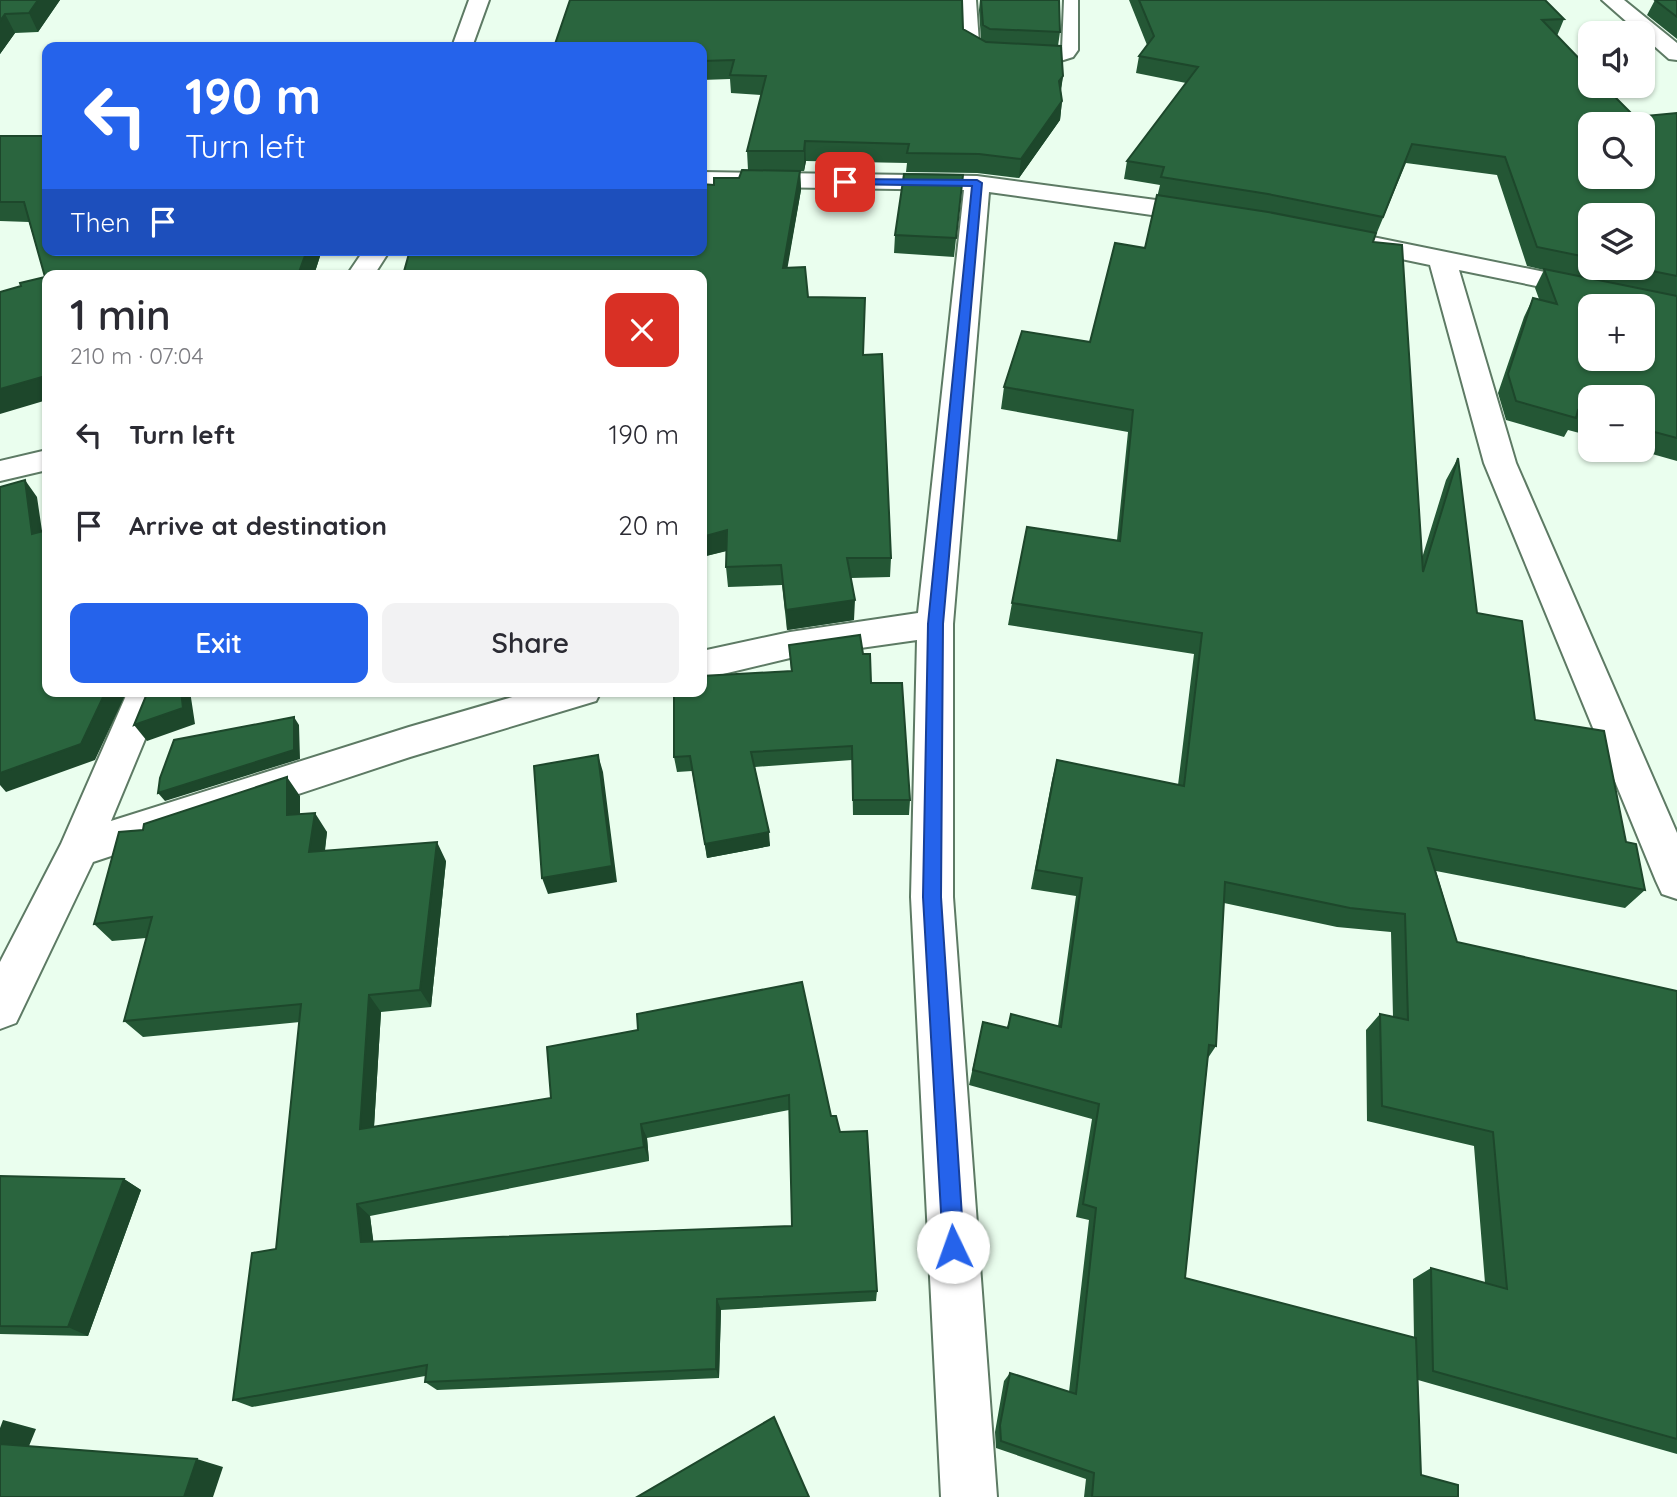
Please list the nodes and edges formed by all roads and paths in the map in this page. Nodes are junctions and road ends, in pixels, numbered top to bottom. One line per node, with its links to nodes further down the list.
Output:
1 (479, 0): 5 (street)
2 (969, 0): 3 (lane)
3 (1071, 0)
4 (1612, 0): 6 (street)
5 (464, 42)
6 (1677, 54)
7 (707, 179): 8 (street)
8 (977, 183): 9 (street); 15 (street)
9 (1237, 219)
10 (1326, 236): 11 (street)
11 (1442, 259): 12 (street); 20 (street)
12 (1677, 307)
13 (42, 461): 14 (street)
14 (0, 471)
15 (935, 624): 16 (street); 23 (street)
16 (707, 664)
17 (144, 697): 19 (street)
18 (563, 697): 19 (street)
19 (79, 849): 21 (street)
20 (1677, 881)
21 (18, 942): 22 (street)
22 (0, 1008)
23 (969, 1497)

